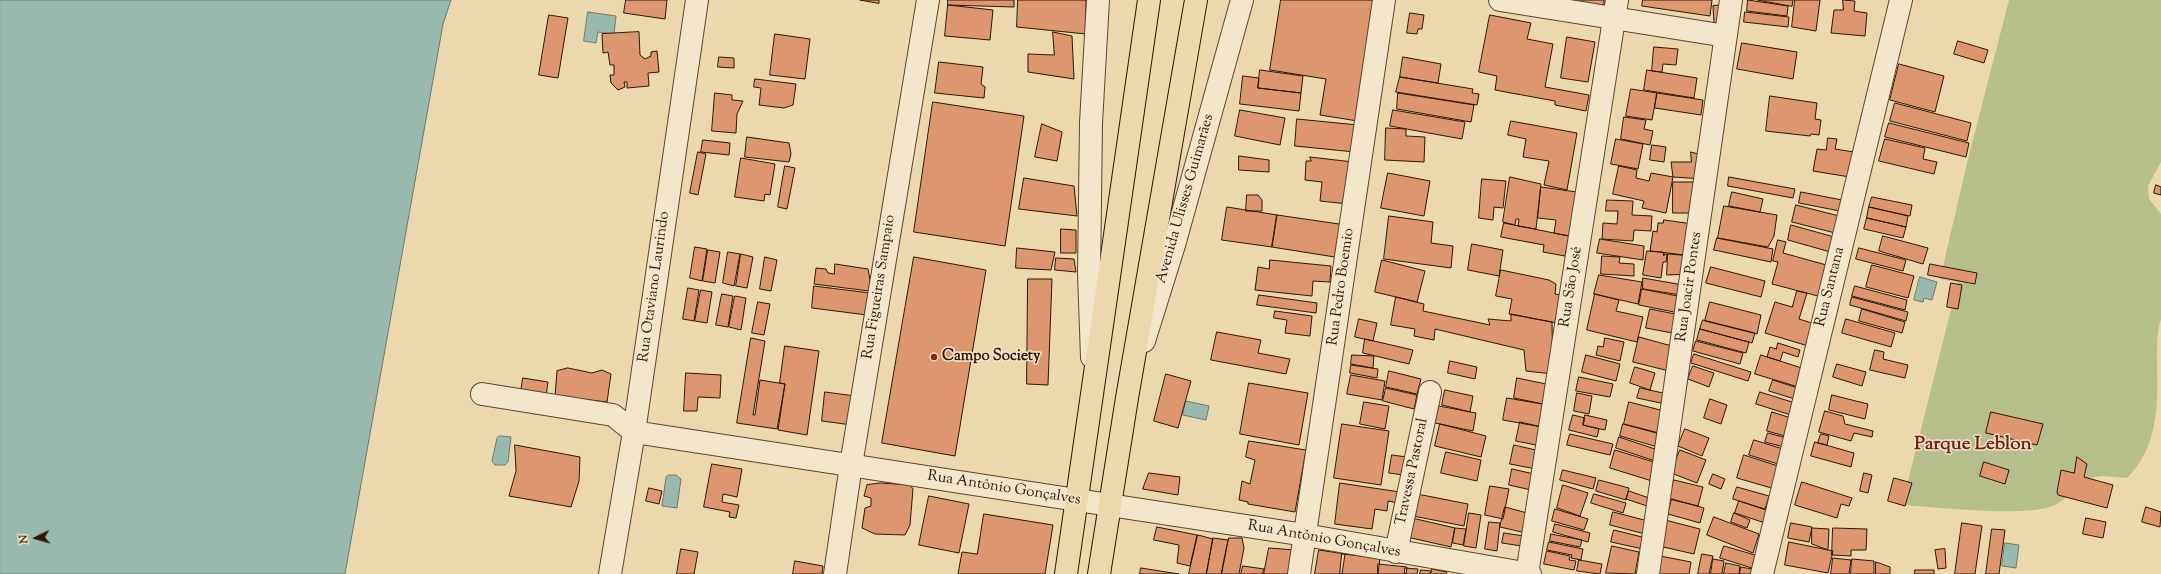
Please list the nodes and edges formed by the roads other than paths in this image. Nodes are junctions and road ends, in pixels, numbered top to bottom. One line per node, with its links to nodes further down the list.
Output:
1 (697, 0): 17 (street, Rua Otaviano Laurindo)
2 (928, 0): 18 (street, Rua Figueiras Sampaio)
3 (1098, 0): 13 (street)
4 (1149, 0): 13 (main road)
5 (1196, 0): 16 (main road, Avenida Ulisses Guimarães)
6 (1242, 0): 16 (street, Avenida Ulisses Guimarães)
7 (1384, 0): 21 (street, Rua Pedro Boemio)
8 (1501, 0): 11 (street)
9 (1732, 0): 12 (street, Rua Joacir Pontes)
10 (1901, 0): 30 (street, Rua Santana)
11 (1616, 10): 12 (street); 28 (street, Rua São José)
12 (1726, 36): 29 (street, Rua Joacir Pontes)
13 (1093, 389): 19 (main road)
14 (1430, 392): 22 (street, Travessa Pastoral)
15 (482, 394): 17 (street, Rua Antônio Gonçalves)
16 (1127, 398): 20 (main road, Avenida Ulisses Guimarães)
17 (634, 432): 18 (street, Rua Antônio Gonçalves); 23 (street, Rua Otaviano Laurindo)
18 (851, 465): 19 (street, Rua Antônio Gonçalves); 24 (street, Rua Figueiras Sampaio)
19 (1078, 501): 20 (street, Rua Antônio Gonçalves); 25 (main road)
20 (1110, 505): 21 (street, Rua Antônio Gonçalves); 26 (main road, Avenida Ulisses Guimarães)
21 (1305, 535): 22 (street, Rua Antônio Gonçalves); 27 (street, Rua Pedro Boemio)
22 (1396, 552): 28 (street, Rua Antônio Gonçalves)
23 (610, 574)
24 (835, 574)
25 (1066, 574)
26 (1099, 574)
27 (1299, 574)
28 (1528, 574)
29 (1648, 574)
30 (1762, 574)

